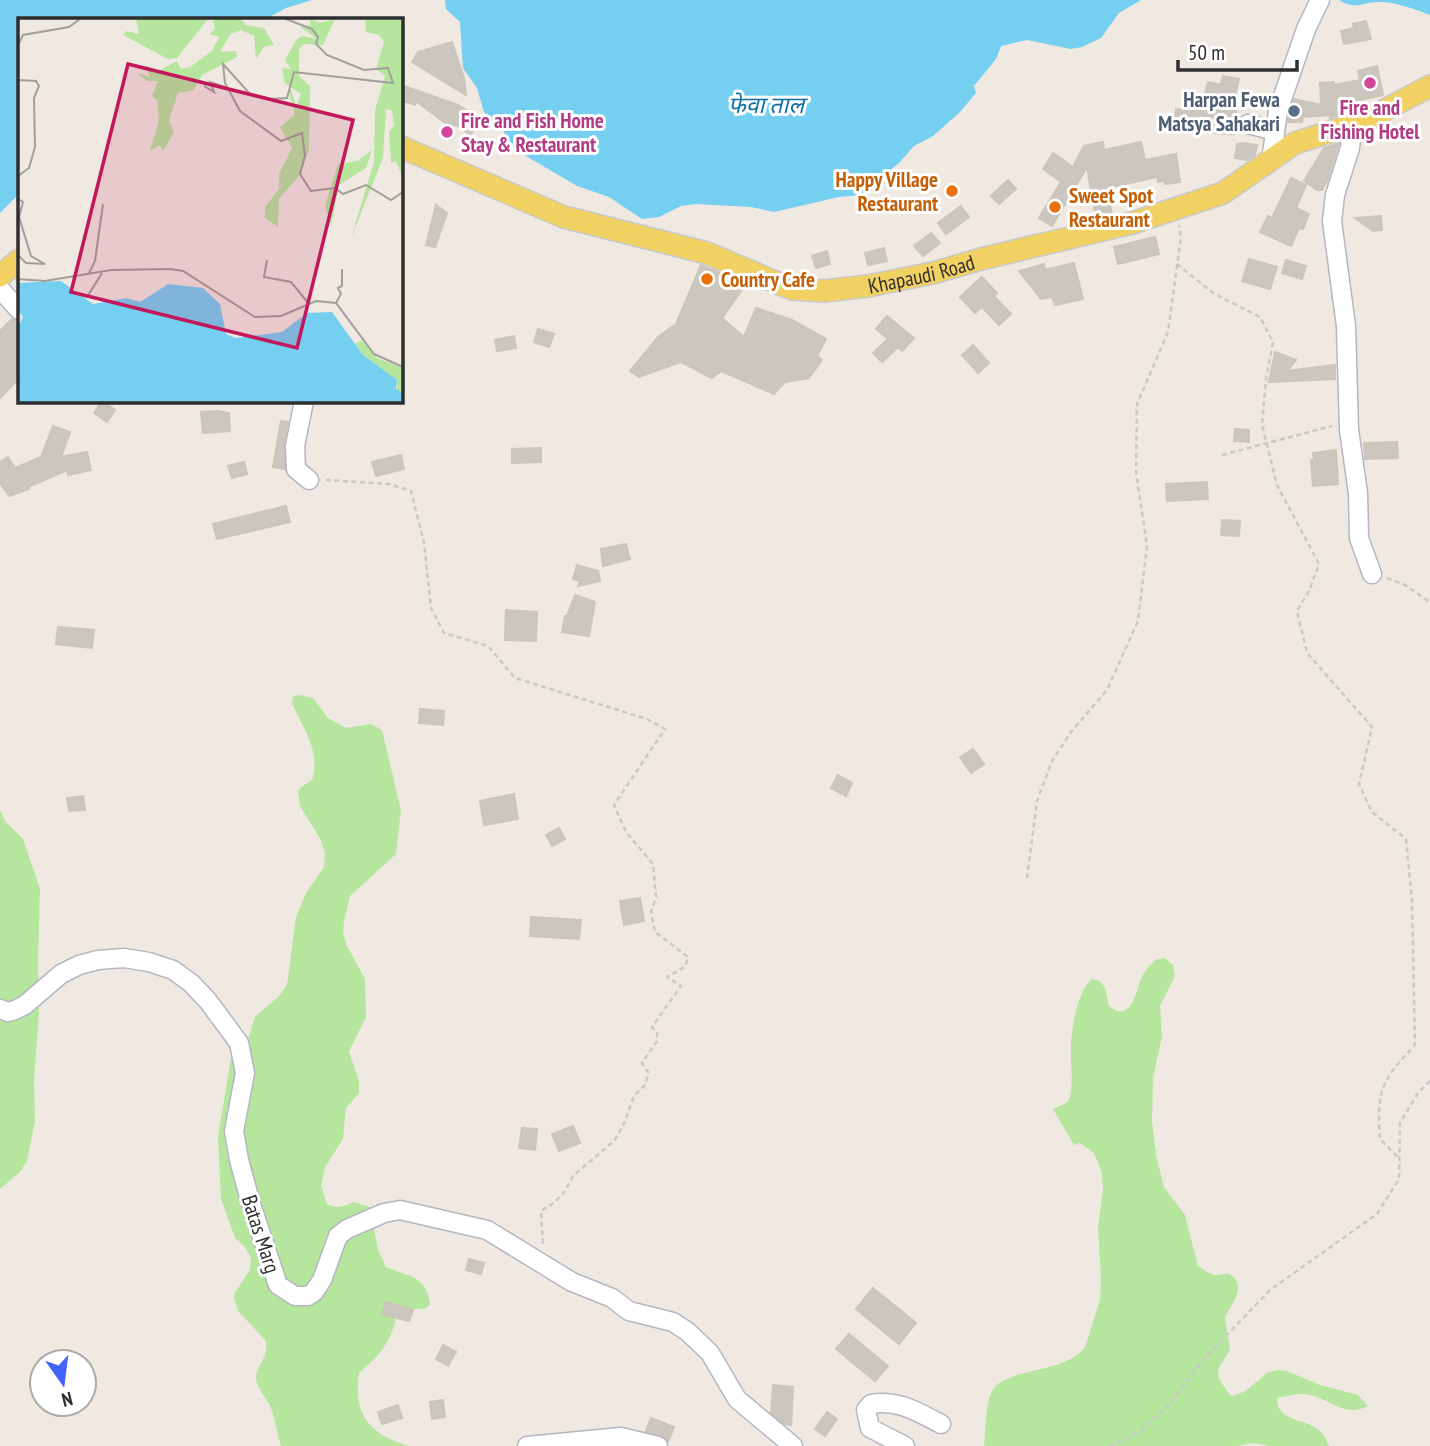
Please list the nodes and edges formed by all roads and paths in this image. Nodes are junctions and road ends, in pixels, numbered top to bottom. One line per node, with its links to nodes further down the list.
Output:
1 (1320, 0): 5 (street)
2 (1430, 86): 4 (main road, Khapaudi Road)
3 (1248, 124): 5 (street)
4 (1347, 127): 7 (main road, Khapaudi Road); 15 (street)
5 (1275, 131): 7 (street)
6 (402, 147): 8 (main road, Khapaudi Road)
7 (1271, 161): 8 (main road, Khapaudi Road)
8 (1176, 208): 10 (path)
9 (18, 261): 11 (main road)
10 (1177, 264): 16 (path); 21 (path)
11 (0, 276)
12 (0, 289): 13 (street)
13 (18, 309)
14 (304, 402): 18 (street)
15 (1348, 422): 16 (path); 19 (street)
16 (1267, 444): 17 (path); 24 (path)
17 (1222, 455)
18 (309, 480): 25 (path)
19 (1372, 574): 20 (path)
20 (1430, 602)
21 (1027, 878)
22 (0, 1009): 25 (street, Batas Marg)
23 (1430, 1081): 24 (path)
24 (1398, 1157): 31 (path)
25 (539, 1261): 29 (street, Batas Marg)
26 (941, 1424): 30 (street)
27 (527, 1446): 28 (street)
28 (658, 1446)
29 (793, 1446)
30 (905, 1446)
31 (1110, 1446)

